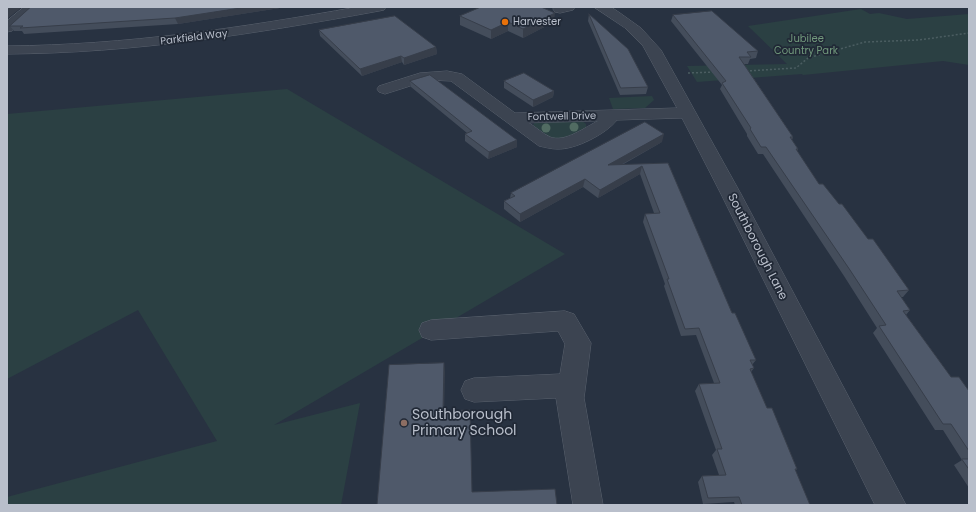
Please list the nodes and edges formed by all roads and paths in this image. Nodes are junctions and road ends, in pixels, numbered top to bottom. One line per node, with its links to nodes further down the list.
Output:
1 (32, 7): 4 (street)
2 (379, 7): 6 (street, Parkfield Way)
3 (601, 7): 9 (street, Southborough Lane)
4 (7, 28)
5 (969, 33): 7 (path)
6 (7, 50)
7 (744, 71)
8 (721, 72): 9 (path)
9 (667, 73): 11 (street, Southborough Lane)
10 (385, 89): 13 (street, Fontwell Drive)
11 (688, 113): 12 (street, Fontwell Drive); 18 (street, Southborough Lane)
12 (611, 116): 13 (street, Fontwell Drive); 13 (street, Fontwell Drive)
13 (512, 118)
14 (431, 330): 15 (street)
15 (572, 385): 16 (street); 17 (street)
16 (474, 390)
17 (588, 505)
18 (891, 505)

